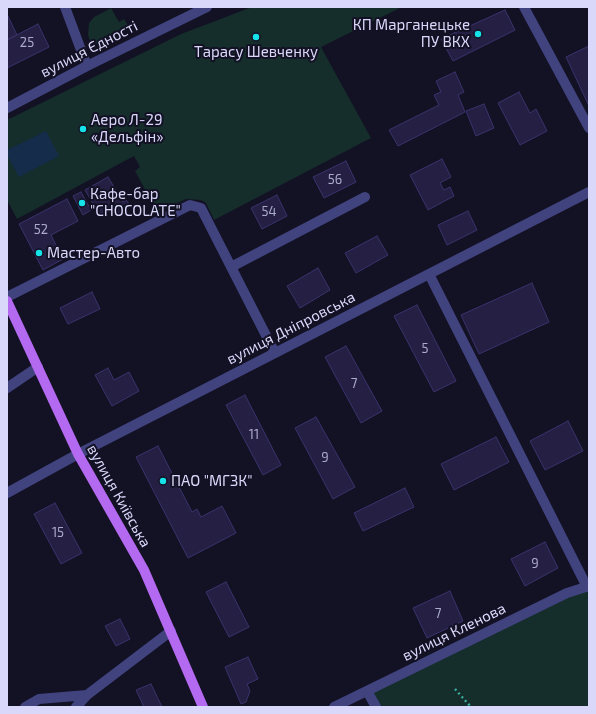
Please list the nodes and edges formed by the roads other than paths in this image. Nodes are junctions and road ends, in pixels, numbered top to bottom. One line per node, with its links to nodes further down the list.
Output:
1 (65, 7): 4 (street)
2 (207, 7): 4 (street, вулиця Єдності)
3 (524, 7): 6 (street)
4 (87, 66): 5 (street, вулиця Єдності)
5 (7, 108)
6 (589, 128)
7 (589, 192): 10 (street, вулиця Дніпровська)
8 (365, 197): 9 (street)
9 (231, 267): 11 (street); 13 (street)
10 (429, 274): 13 (street, вулиця Дніпровська); 18 (street)
11 (7, 297)
12 (7, 301): 14 (main road, вулиця Київська)
13 (274, 353): 16 (street, вулиця Дніпровська)
14 (38, 367): 15 (street); 16 (main road, вулиця Київська)
15 (7, 388)
16 (78, 454): 17 (street, вулиця Дніпровська); 19 (main road, вулиця Київська)
17 (7, 493)
18 (588, 586): 20 (street, вулиця Кленова)
19 (171, 631): 21 (street); 25 (main road, вулиця Київська)
20 (367, 691): 26 (street, вулиця Кленова); 27 (street)
21 (87, 695): 22 (street); 23 (street); 24 (street)
22 (25, 707)
23 (76, 707)
24 (88, 707)
25 (203, 707)
26 (334, 707)
27 (376, 707)

